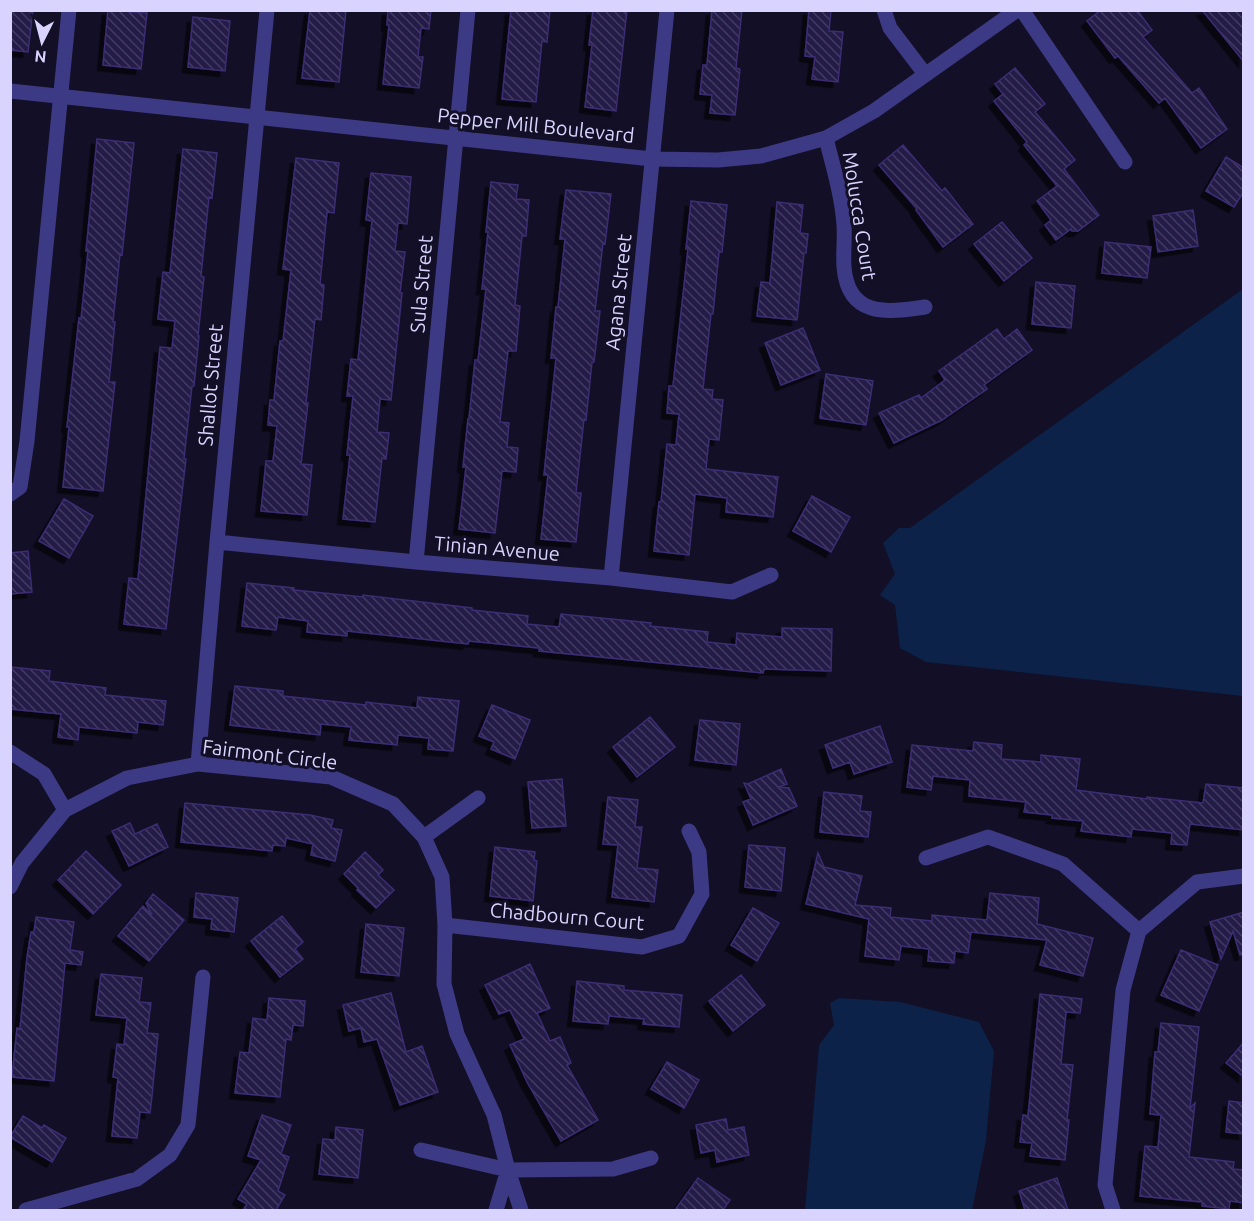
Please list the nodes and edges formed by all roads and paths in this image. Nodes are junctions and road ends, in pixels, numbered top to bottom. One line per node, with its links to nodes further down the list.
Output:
1 (69, 10): 10 (street)
2 (267, 10): 11 (street, Shallot Street)
3 (468, 10): 12 (street, Sula Street)
4 (667, 10): 14 (street, Agana Street)
5 (884, 10): 8 (street)
6 (1017, 10): 8 (street, Pepper Mill Boulevard)
7 (1022, 10): 15 (street)
8 (925, 74): 13 (street, Pepper Mill Boulevard)
9 (10, 92): 10 (street, Pepper Mill Boulevard)
10 (61, 96): 11 (street, Pepper Mill Boulevard); 17 (street)
11 (256, 118): 12 (street, Pepper Mill Boulevard); 18 (street, Shallot Street)
12 (456, 138): 14 (street, Pepper Mill Boulevard); 19 (street, Sula Street)
13 (826, 138): 14 (street, Pepper Mill Boulevard); 16 (street, Molucca Court)
14 (652, 159): 21 (street, Agana Street)
15 (1125, 162)
16 (925, 307)
17 (15, 490)
18 (217, 542): 19 (street, Tinian Avenue); 23 (street, Shallot Street)
19 (416, 562): 21 (street, Tinian Avenue)
20 (771, 575): 21 (street, Tinian Avenue)
21 (611, 578)
22 (10, 752): 25 (street)
23 (198, 764): 25 (street, Fairmont Circle); 27 (street, Fairmont Circle)
24 (478, 798): 27 (street)
25 (65, 810): 30 (street, Fairmont Circle)
26 (688, 831): 31 (street, Chadbourn Court)
27 (424, 837): 31 (street, Fairmont Circle)
28 (926, 858): 32 (street)
29 (1244, 876): 32 (street)
30 (10, 887)
31 (446, 925): 36 (street, Fairmont Circle)
32 (1139, 931): 40 (street)
33 (203, 977): 37 (street)
34 (421, 1150): 36 (street)
35 (651, 1158): 36 (street)
36 (508, 1170): 38 (street); 39 (street, Fairmont Circle)
37 (26, 1210)
38 (496, 1210)
39 (521, 1210)
40 (1113, 1210)

